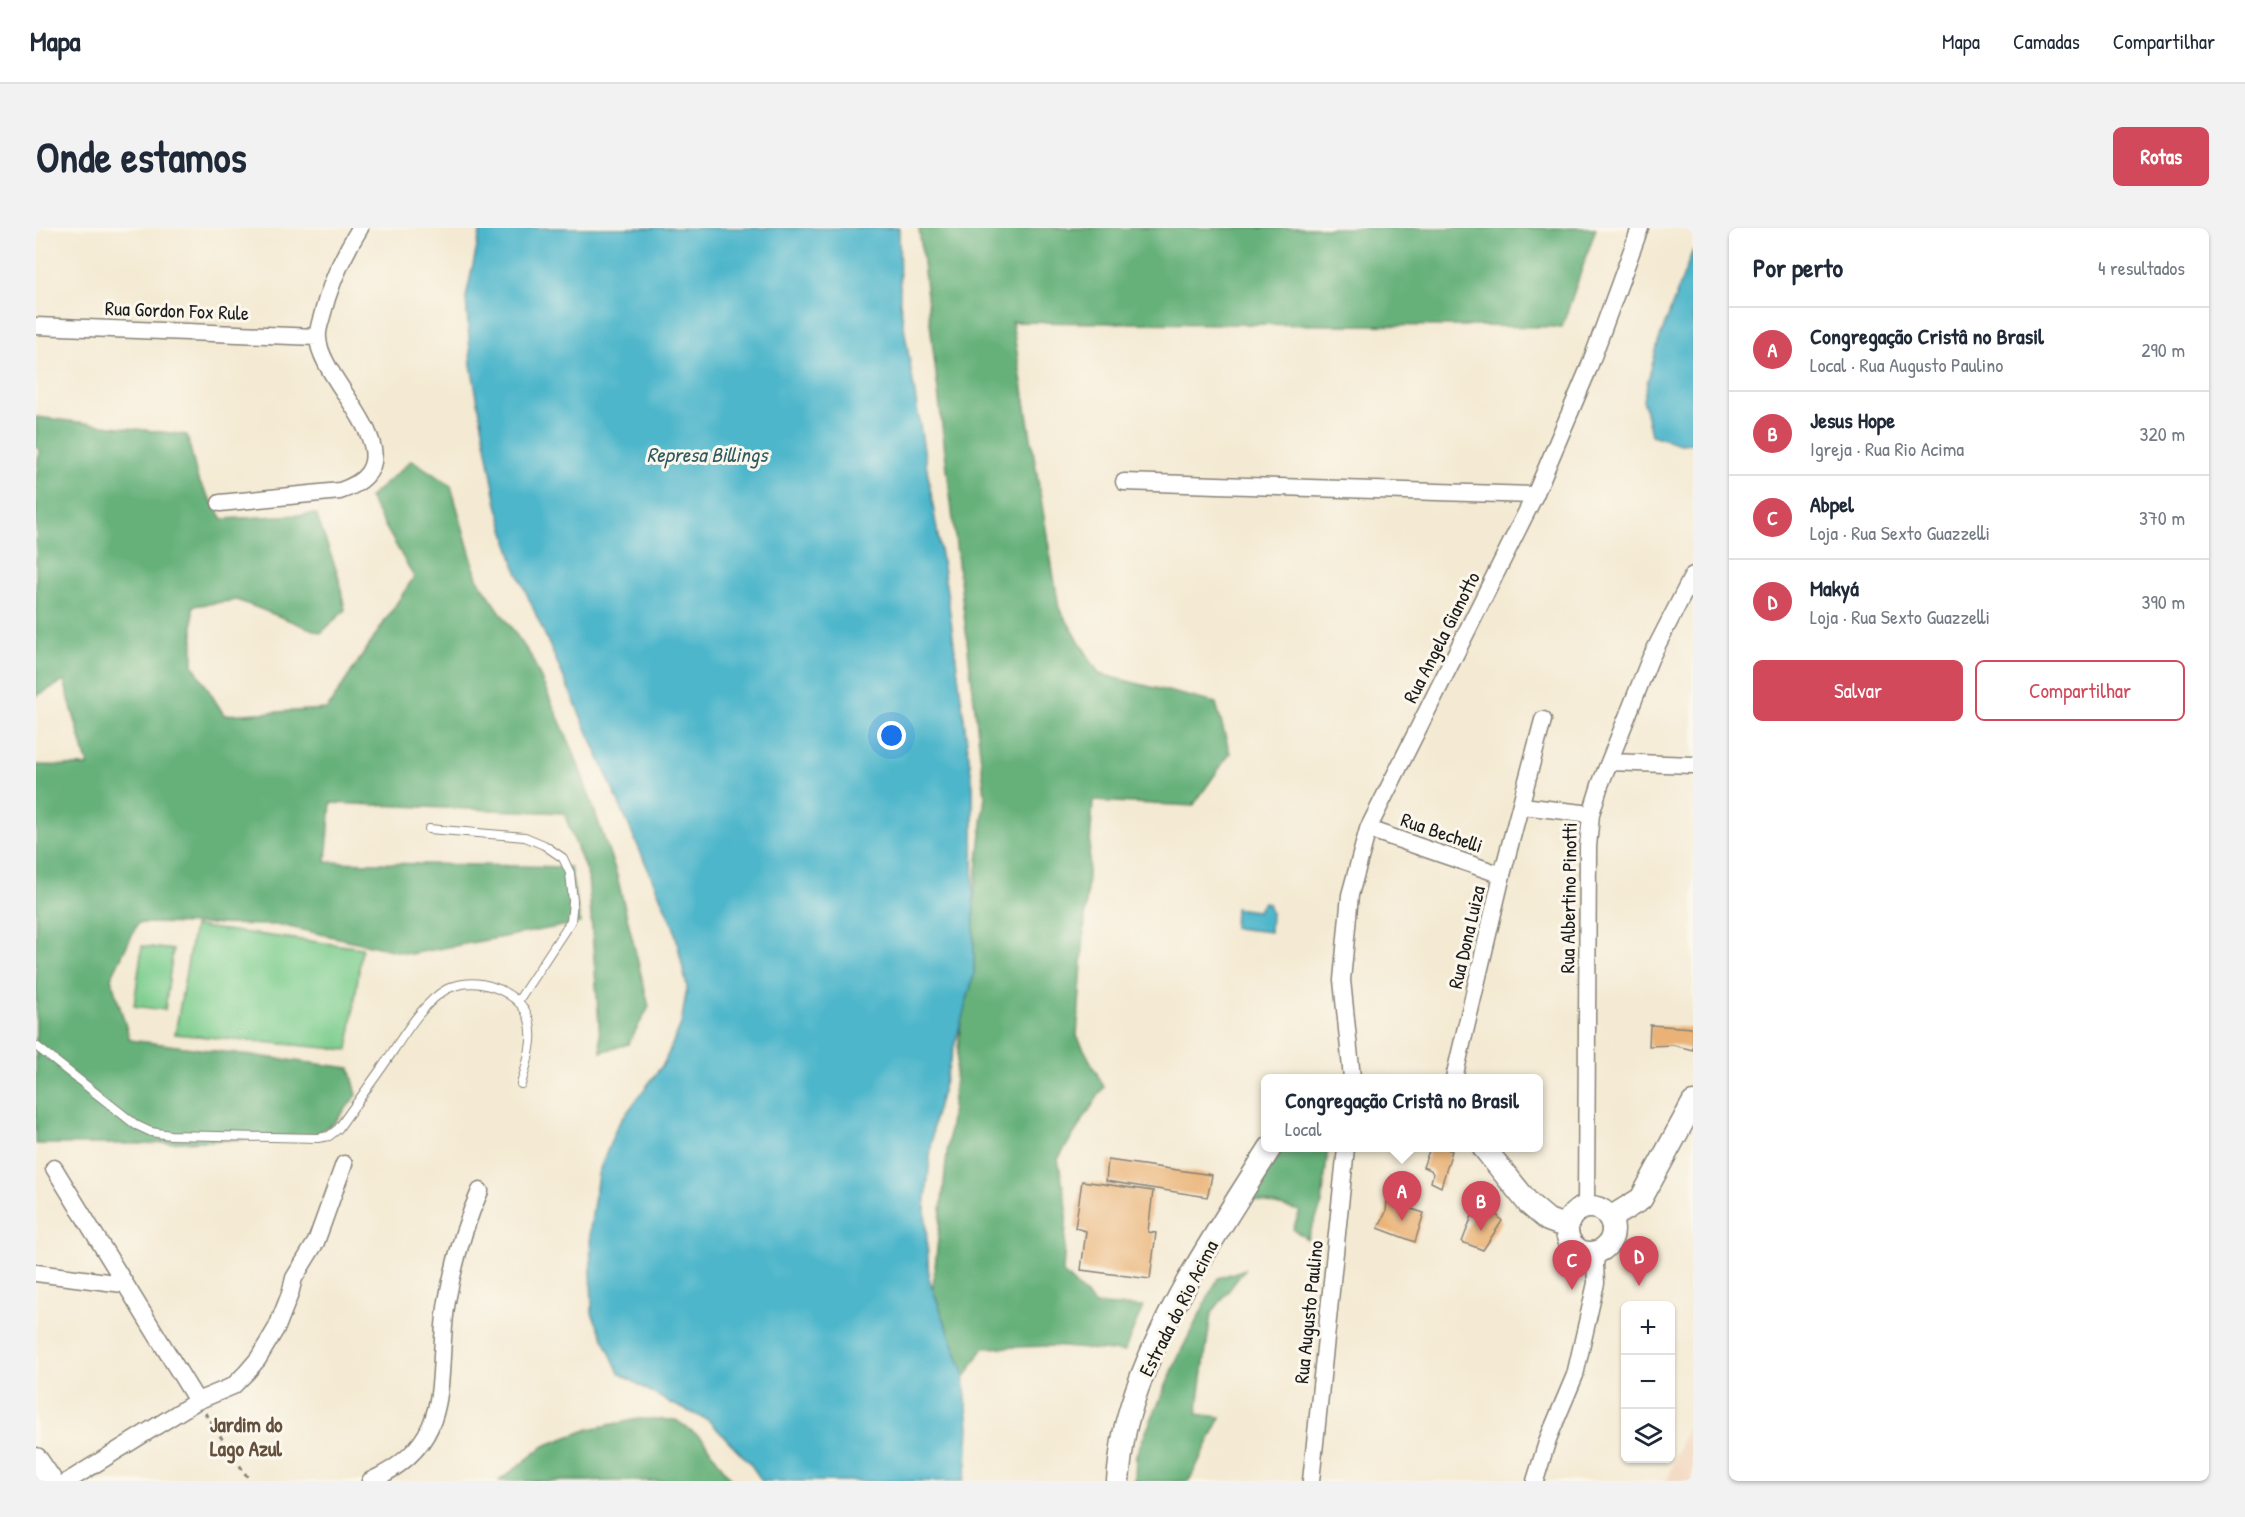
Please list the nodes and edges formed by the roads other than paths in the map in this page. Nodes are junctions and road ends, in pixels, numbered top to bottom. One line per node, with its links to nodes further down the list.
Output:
1 (360, 228): 4 (street)
2 (1640, 228): 6 (street, Rua Angela Gianotto)
3 (36, 326): 4 (street, Rua Gordon Fox Rule)
4 (317, 337): 7 (street)
5 (1124, 482): 6 (street)
6 (1535, 495): 15 (street, Rua Angela Gianotto)
7 (220, 503)
8 (1693, 575): 10 (street, Rua Albertino Pinotti)
9 (1543, 720): 12 (street, Rua Dona Luiza)
10 (1609, 762): 11 (street); 13 (street, Rua Albertino Pinotti)
11 (1693, 765)
12 (1522, 806): 13 (street); 16 (street, Rua Dona Luiza)
13 (1591, 814): 29 (street, Rua Albertino Pinotti)
14 (429, 829): 17 (lane)
15 (1368, 829): 16 (street, Rua Bechelli); 19 (street, Rua Angela Gianotto)
16 (1502, 875): 20 (street, Rua Dona Luiza)
17 (518, 1002): 18 (lane); 21 (lane)
18 (36, 1046)
19 (1352, 1074)
20 (1455, 1074)
21 (521, 1084)
22 (1693, 1104): 30 (main road)
23 (1268, 1152): 40 (main road, Estrada do Rio Acima)
24 (1346, 1152): 41 (street, Rua Augusto Paulino)
25 (1487, 1152): 31 (main road)
26 (344, 1164): 35 (street)
27 (54, 1168): 34 (street)
28 (480, 1191): 39 (street)
29 (1586, 1207): 30 (main road); 31 (main road)
30 (1610, 1218): 32 (main road)
31 (1567, 1227): 32 (main road)
32 (1597, 1251): 42 (street)
33 (36, 1273): 34 (street)
34 (123, 1284): 35 (street)
35 (197, 1401): 38 (street)
36 (36, 1459): 37 (main road)
37 (51, 1481)
38 (68, 1481)
39 (370, 1481)
40 (1118, 1481)
41 (1311, 1481)
42 (1535, 1481)

